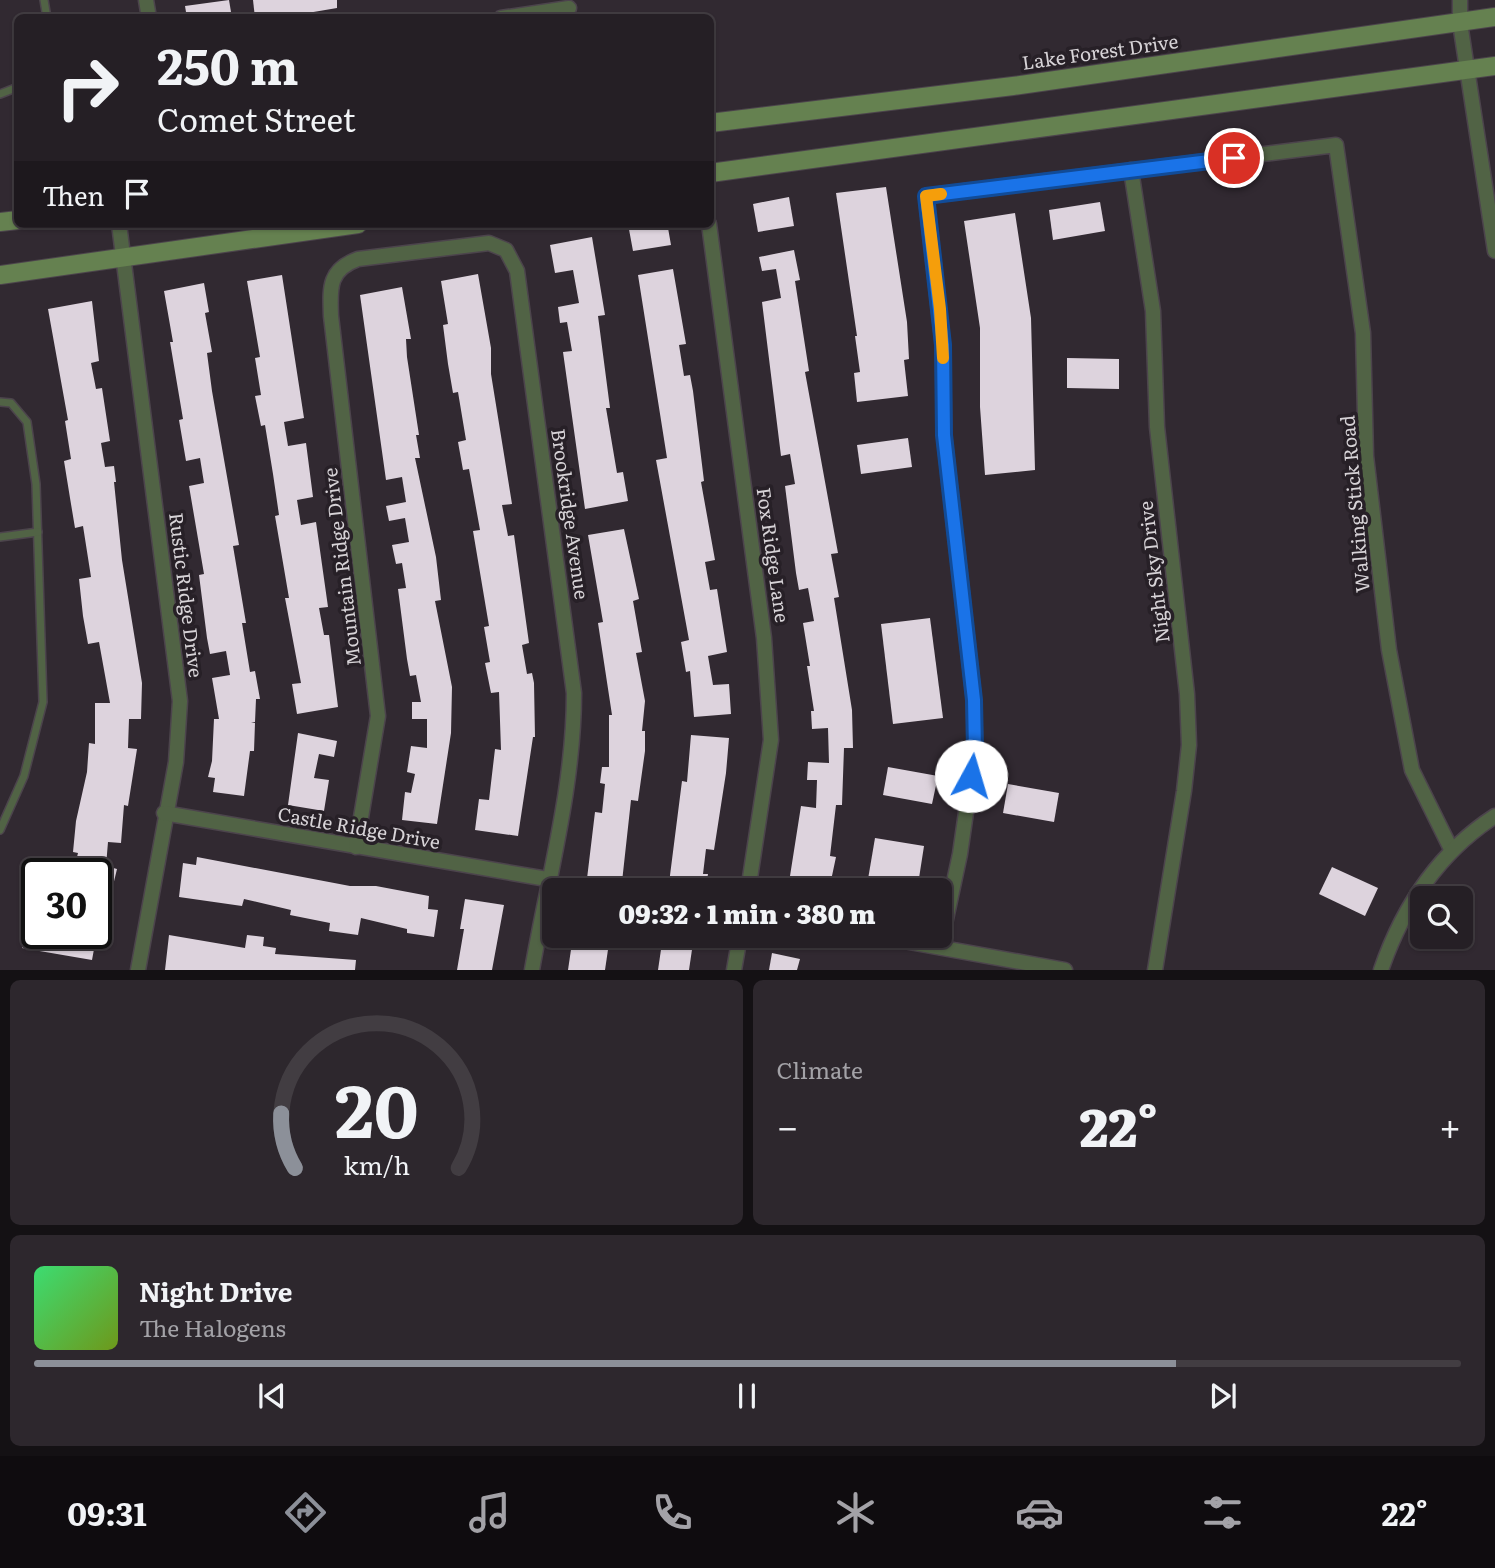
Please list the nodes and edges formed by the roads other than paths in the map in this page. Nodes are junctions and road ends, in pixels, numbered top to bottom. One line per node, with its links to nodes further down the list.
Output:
1 (1460, 0): 5 (street)
2 (569, 9): 3 (street)
3 (531, 14)
4 (1495, 17): 5 (main road, Lake Forest Drive)
5 (1460, 23): 7 (street); 8 (main road, Lake Forest Drive)
6 (1495, 66): 7 (main road)
7 (1467, 71): 10 (main road); 11 (street)
8 (714, 123)
9 (1131, 170): 26 (street, Walking Stick Road); 30 (street); 38 (street, Night Sky Drive)
10 (714, 172)
11 (1490, 181): 15 (street)
12 (120, 228): 16 (street, Rustic Ridge Drive)
13 (330, 228): 16 (main road)
14 (710, 228): 29 (street, Fox Ridge Lane)
15 (1495, 251)
16 (124, 258): 17 (main road); 22 (street, Rustic Ridge Drive)
17 (0, 275)
18 (332, 282): 25 (street, Mountain Ridge Drive); 28 (street, Brookridge Avenue)
19 (0, 402): 20 (lane)
20 (38, 532): 21 (lane); 24 (lane)
21 (0, 537)
22 (164, 813): 25 (street, Castle Ridge Drive); 34 (street, Rustic Ridge Drive)
23 (1495, 816): 26 (street)
24 (0, 830)
25 (356, 847): 27 (street, Castle Ridge Drive)
26 (1451, 849): 39 (street)
27 (542, 878)
28 (547, 878)
29 (751, 878)
30 (952, 891)
31 (542, 909): 35 (street, Brookridge Avenue)
32 (738, 948): 36 (street)
33 (945, 948): 37 (street)
34 (138, 970)
35 (532, 970)
36 (734, 970)
37 (1065, 970)
38 (1155, 970)
39 (1381, 970)

